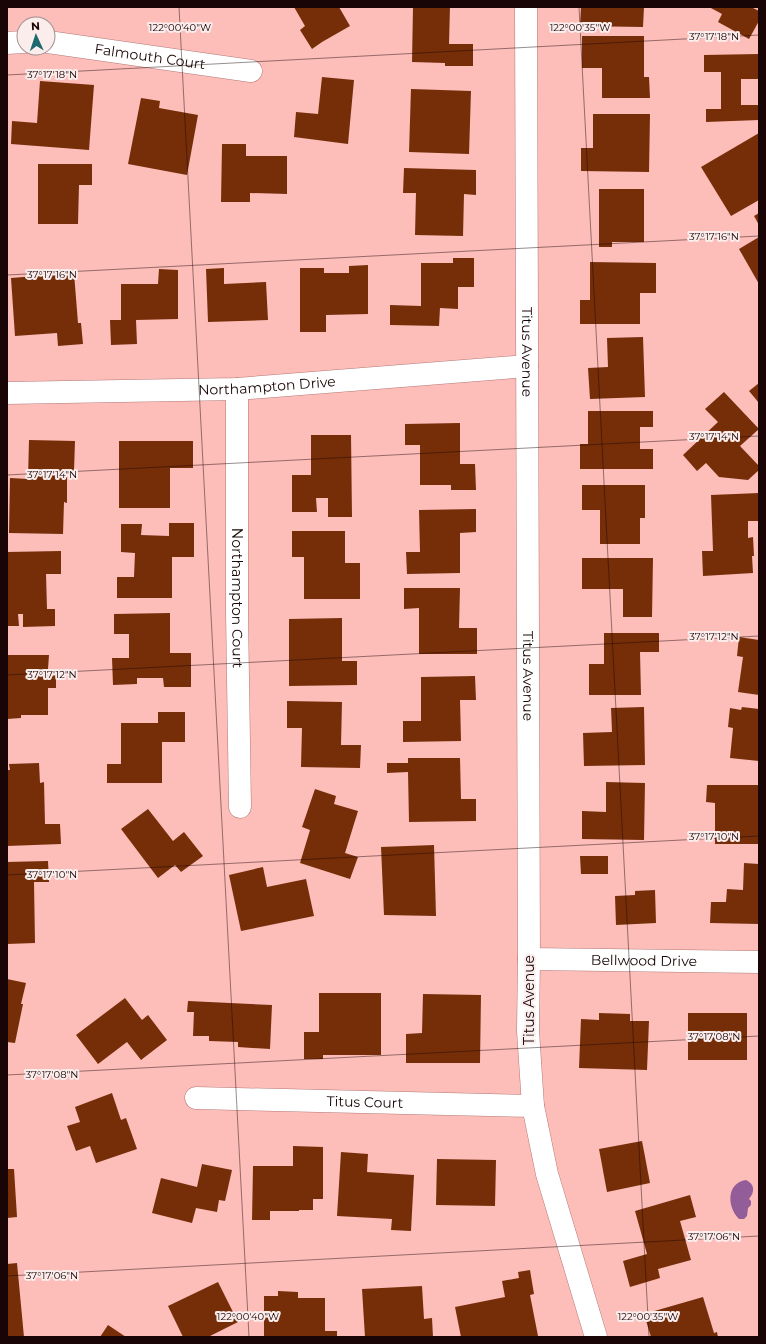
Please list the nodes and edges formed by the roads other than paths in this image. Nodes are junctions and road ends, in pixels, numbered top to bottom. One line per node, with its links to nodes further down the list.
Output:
1 (526, 7): 4 (street, Titus Avenue)
2 (56, 43): 3 (street, Falmouth Court)
3 (251, 71)
4 (527, 366): 5 (street, Northampton Drive); 8 (street, Titus Avenue)
5 (237, 389): 6 (street, Northampton Drive); 7 (street, Northampton Court)
6 (7, 393)
7 (240, 807)
8 (529, 959): 9 (street, Bellwood Drive); 11 (street, Titus Avenue)
9 (759, 962)
10 (196, 1098): 11 (street, Titus Court)
11 (533, 1106): 12 (street, Titus Avenue)
12 (596, 1337)

